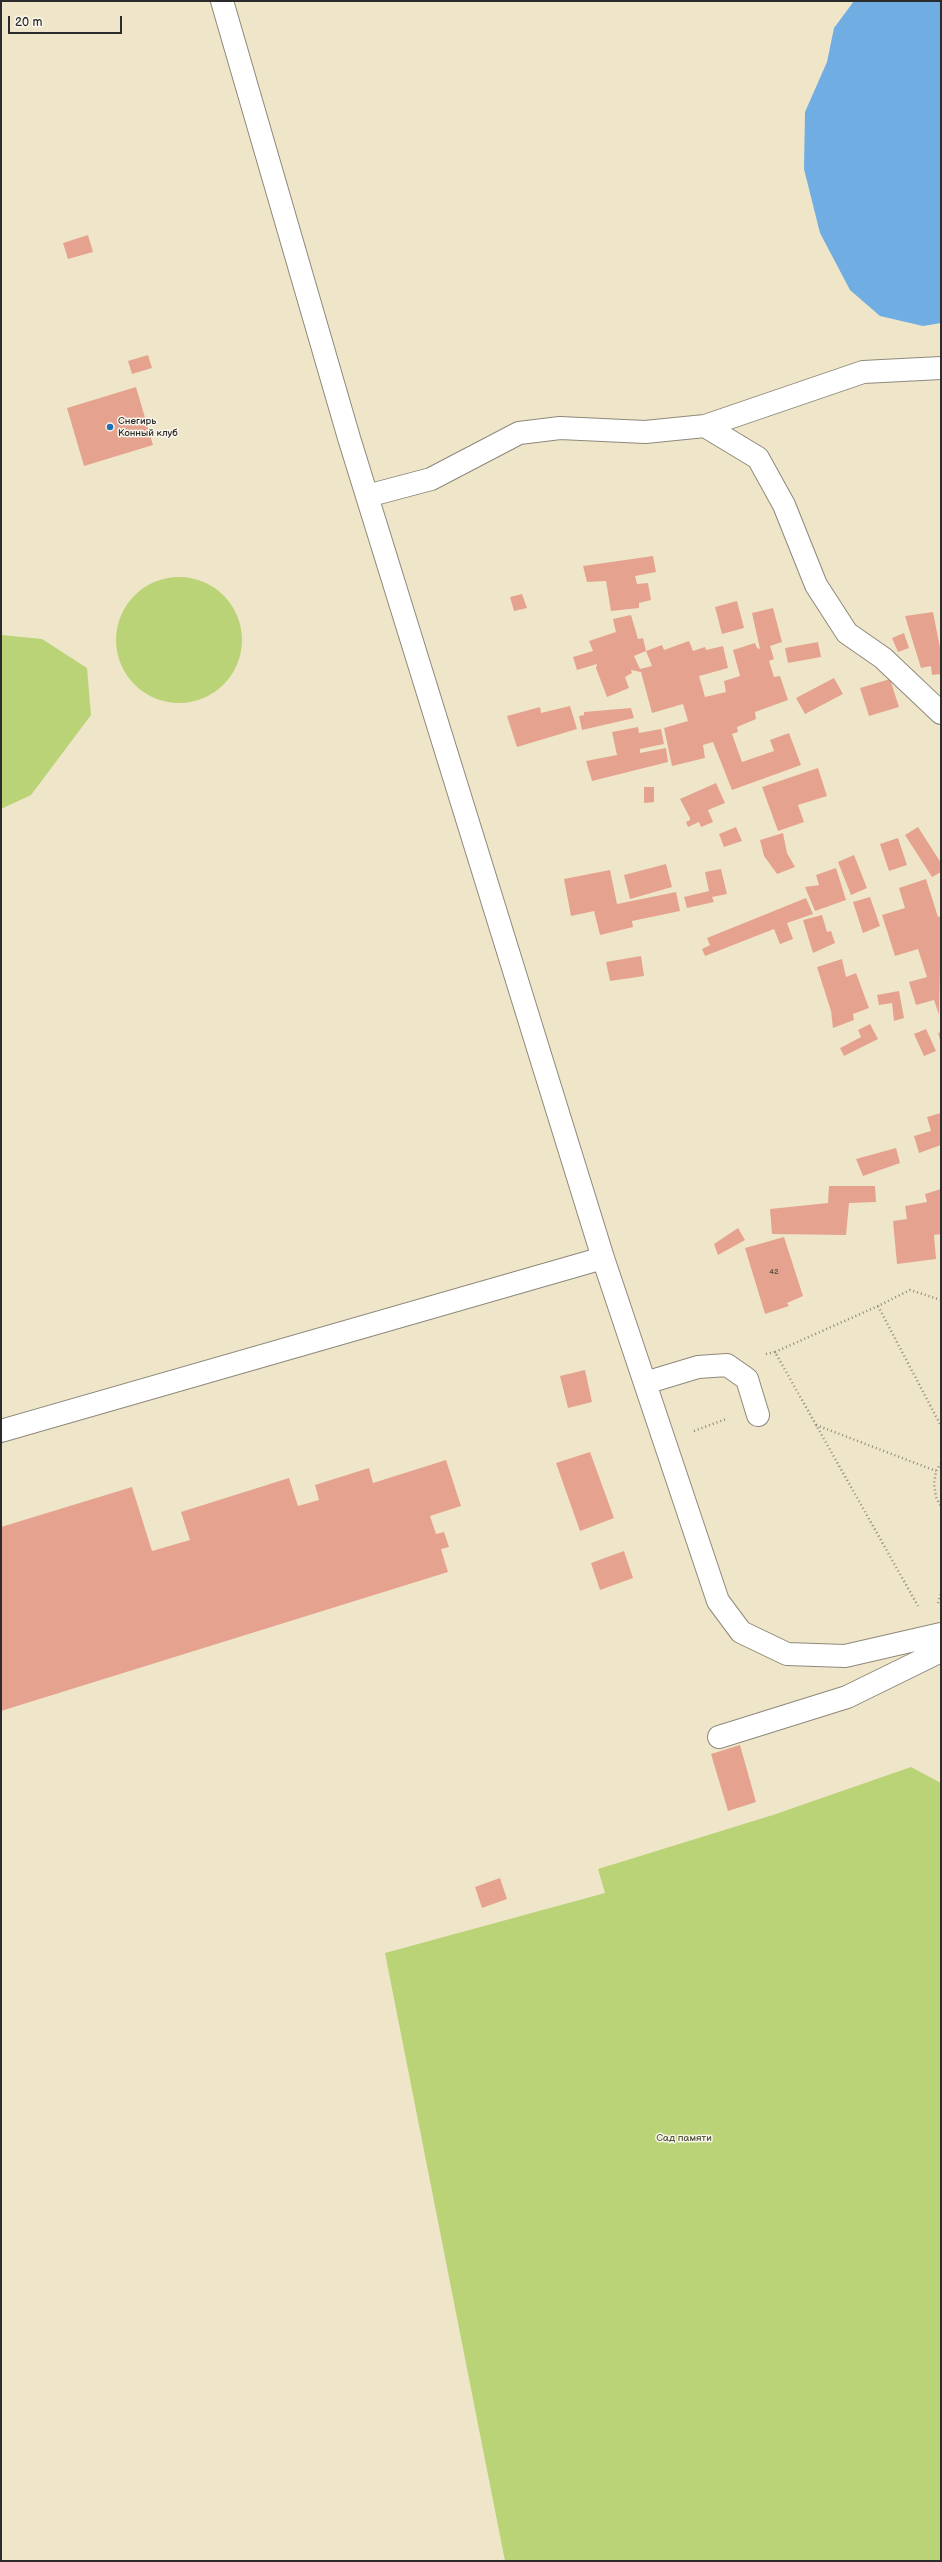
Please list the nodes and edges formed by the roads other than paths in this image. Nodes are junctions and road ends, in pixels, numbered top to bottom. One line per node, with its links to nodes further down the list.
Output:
1 (222, 1): 4 (street)
2 (941, 368): 3 (street)
3 (705, 426): 4 (street); 5 (street)
4 (368, 496): 6 (street)
5 (941, 713)
6 (603, 1258): 7 (street); 9 (street)
7 (645, 1383): 8 (street); 10 (street)
8 (757, 1412)
9 (1, 1431)
10 (941, 1634)
11 (941, 1651): 12 (street)
12 (719, 1736)

